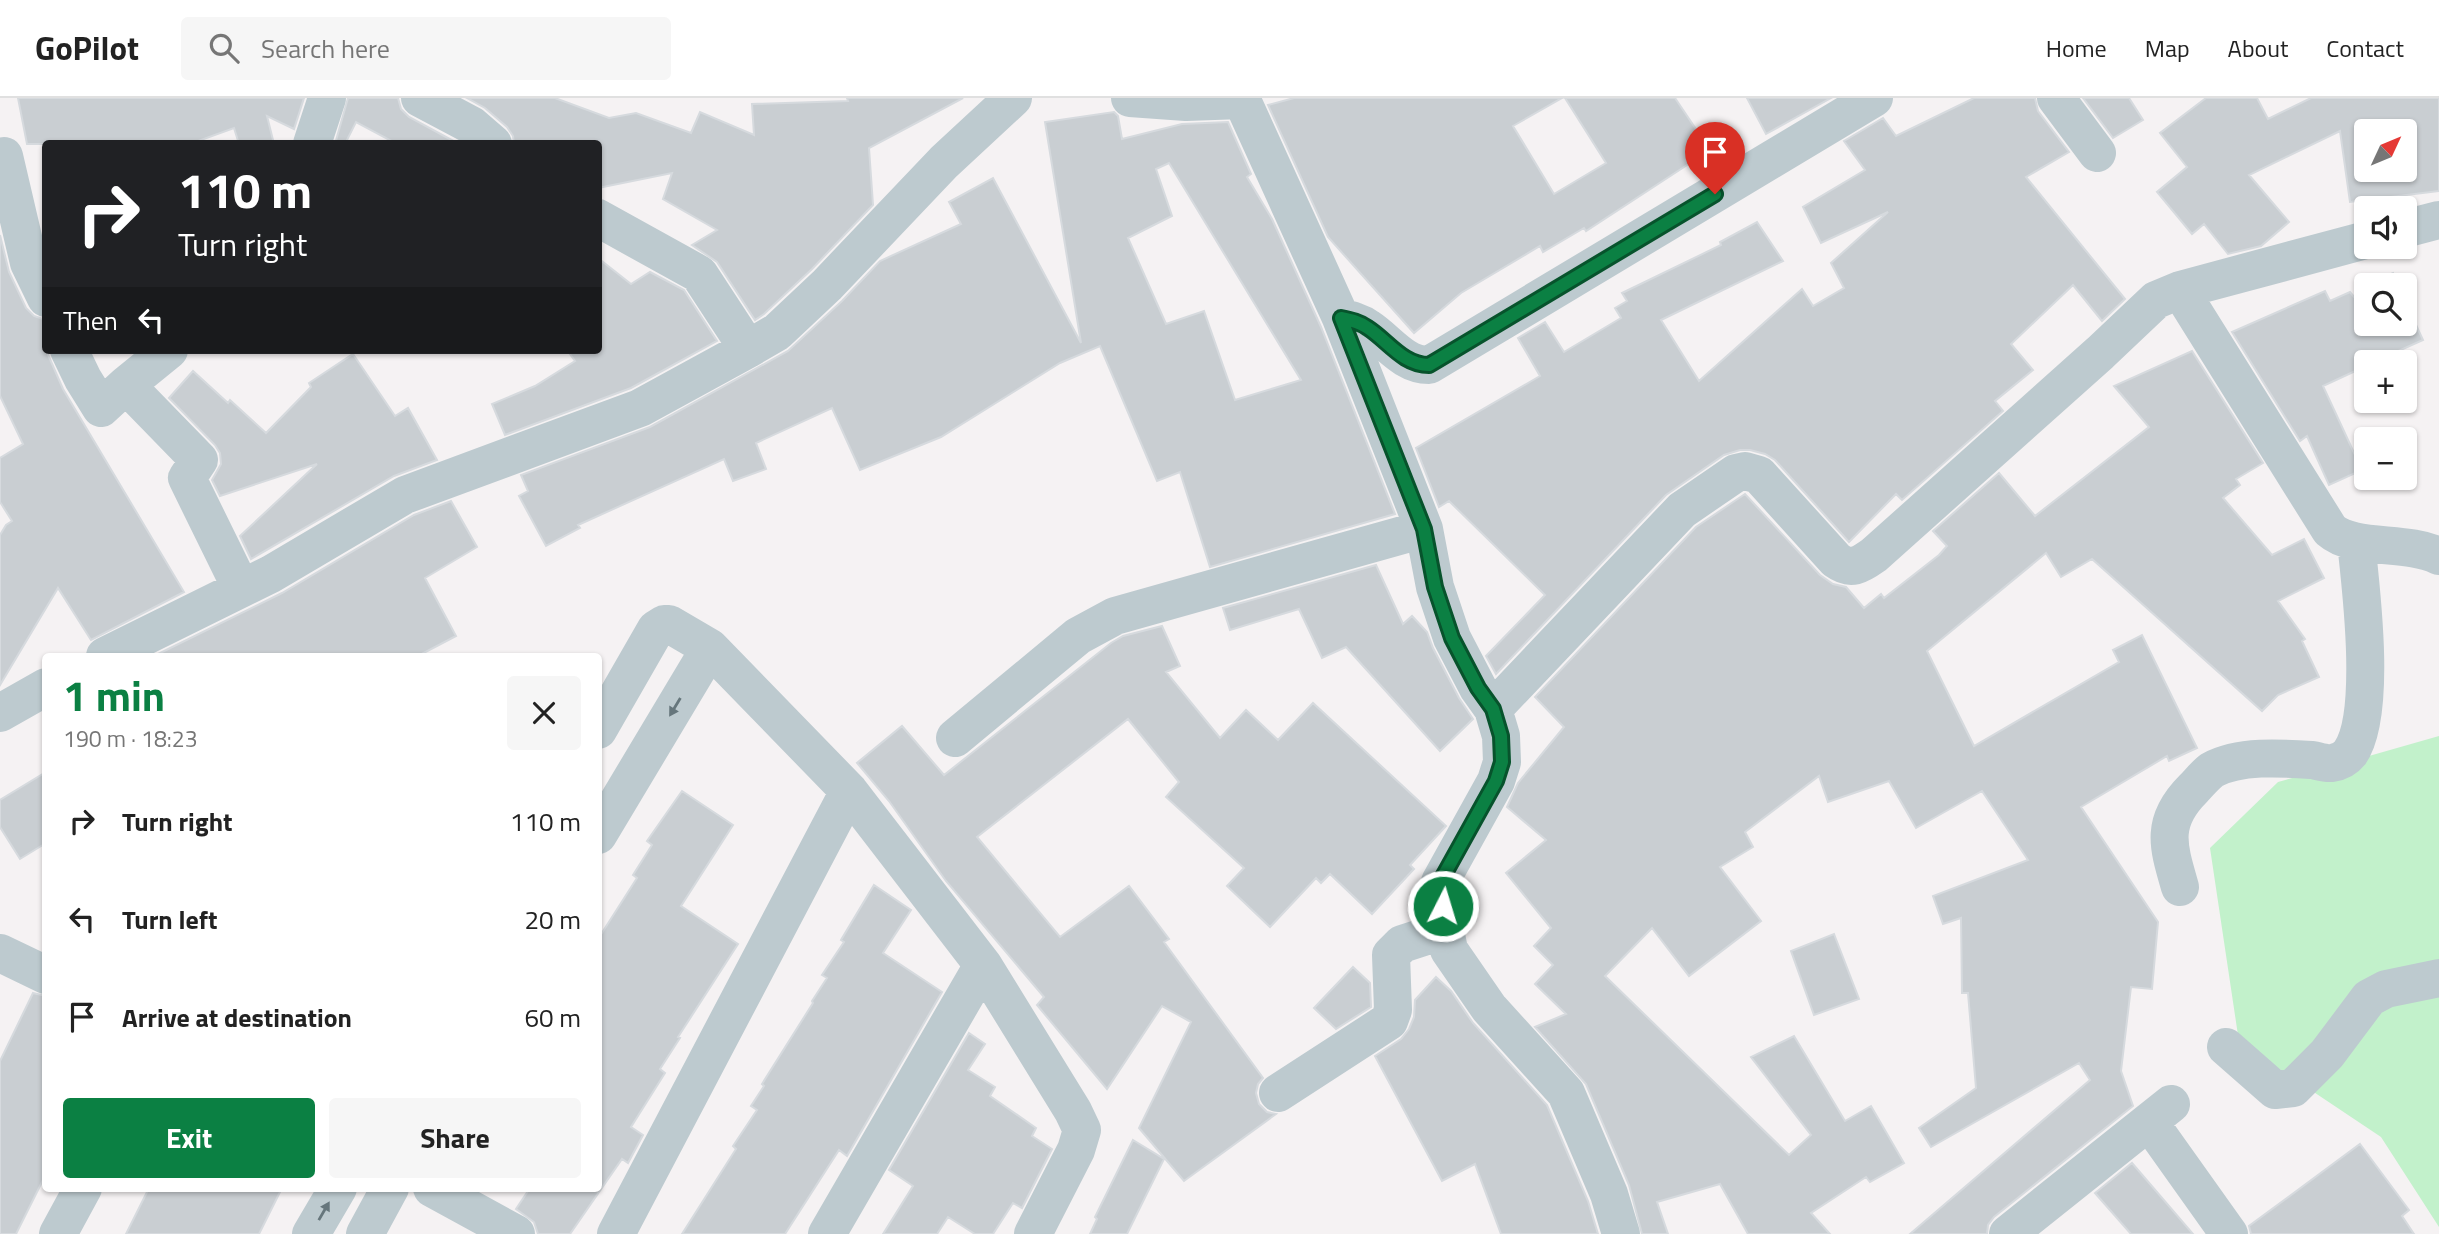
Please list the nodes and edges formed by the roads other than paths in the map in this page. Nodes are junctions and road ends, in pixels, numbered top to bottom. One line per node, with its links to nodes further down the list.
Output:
1 (327, 98): 8 (street)
2 (420, 98): 9 (street)
3 (1013, 98): 17 (street)
4 (1130, 98): 7 (street)
5 (1874, 98): 16 (street)
6 (2056, 98): 10 (street)
7 (1241, 99): 16 (street)
8 (313, 140)
9 (488, 140)
10 (2097, 153)
11 (4, 156): 14 (street)
12 (602, 220): 17 (street)
13 (2354, 243): 15 (street)
14 (42, 290)
15 (2180, 290): 22 (street); 28 (street)
16 (1341, 318): 21 (street)
17 (748, 349): 24 (street)
18 (71, 354): 20 (street)
19 (164, 354): 20 (street)
20 (126, 385): 24 (street)
21 (1424, 529): 28 (street); 31 (street)
22 (2356, 542): 23 (street); 34 (street)
23 (2439, 556)
24 (241, 588): 26 (street)
25 (710, 648): 30 (street); 32 (street); 33 (street, one-way to 33)
26 (111, 653)
27 (42, 689): 29 (street)
28 (1493, 709): 35 (street)
29 (0, 713)
30 (602, 723)
31 (955, 738)
32 (849, 791): 37 (street); 50 (street)
33 (602, 828)
34 (2180, 887)
35 (1445, 930): 41 (street); 53 (street)
36 (0, 953): 38 (street)
37 (983, 965): 51 (street); 52 (street)
38 (42, 973)
39 (2439, 978): 40 (street)
40 (2226, 1047)
41 (1278, 1093)
42 (81, 1192): 46 (street)
43 (336, 1192): 47 (street, one-way to 43)
44 (388, 1192): 48 (street)
45 (439, 1192): 49 (street)
46 (58, 1234)
47 (311, 1234)
48 (365, 1234)
49 (516, 1234)
50 (616, 1234)
51 (827, 1234)
52 (1033, 1234)
53 (1621, 1234)
54 (2008, 1234): 55 (street)
55 (2229, 1234)

